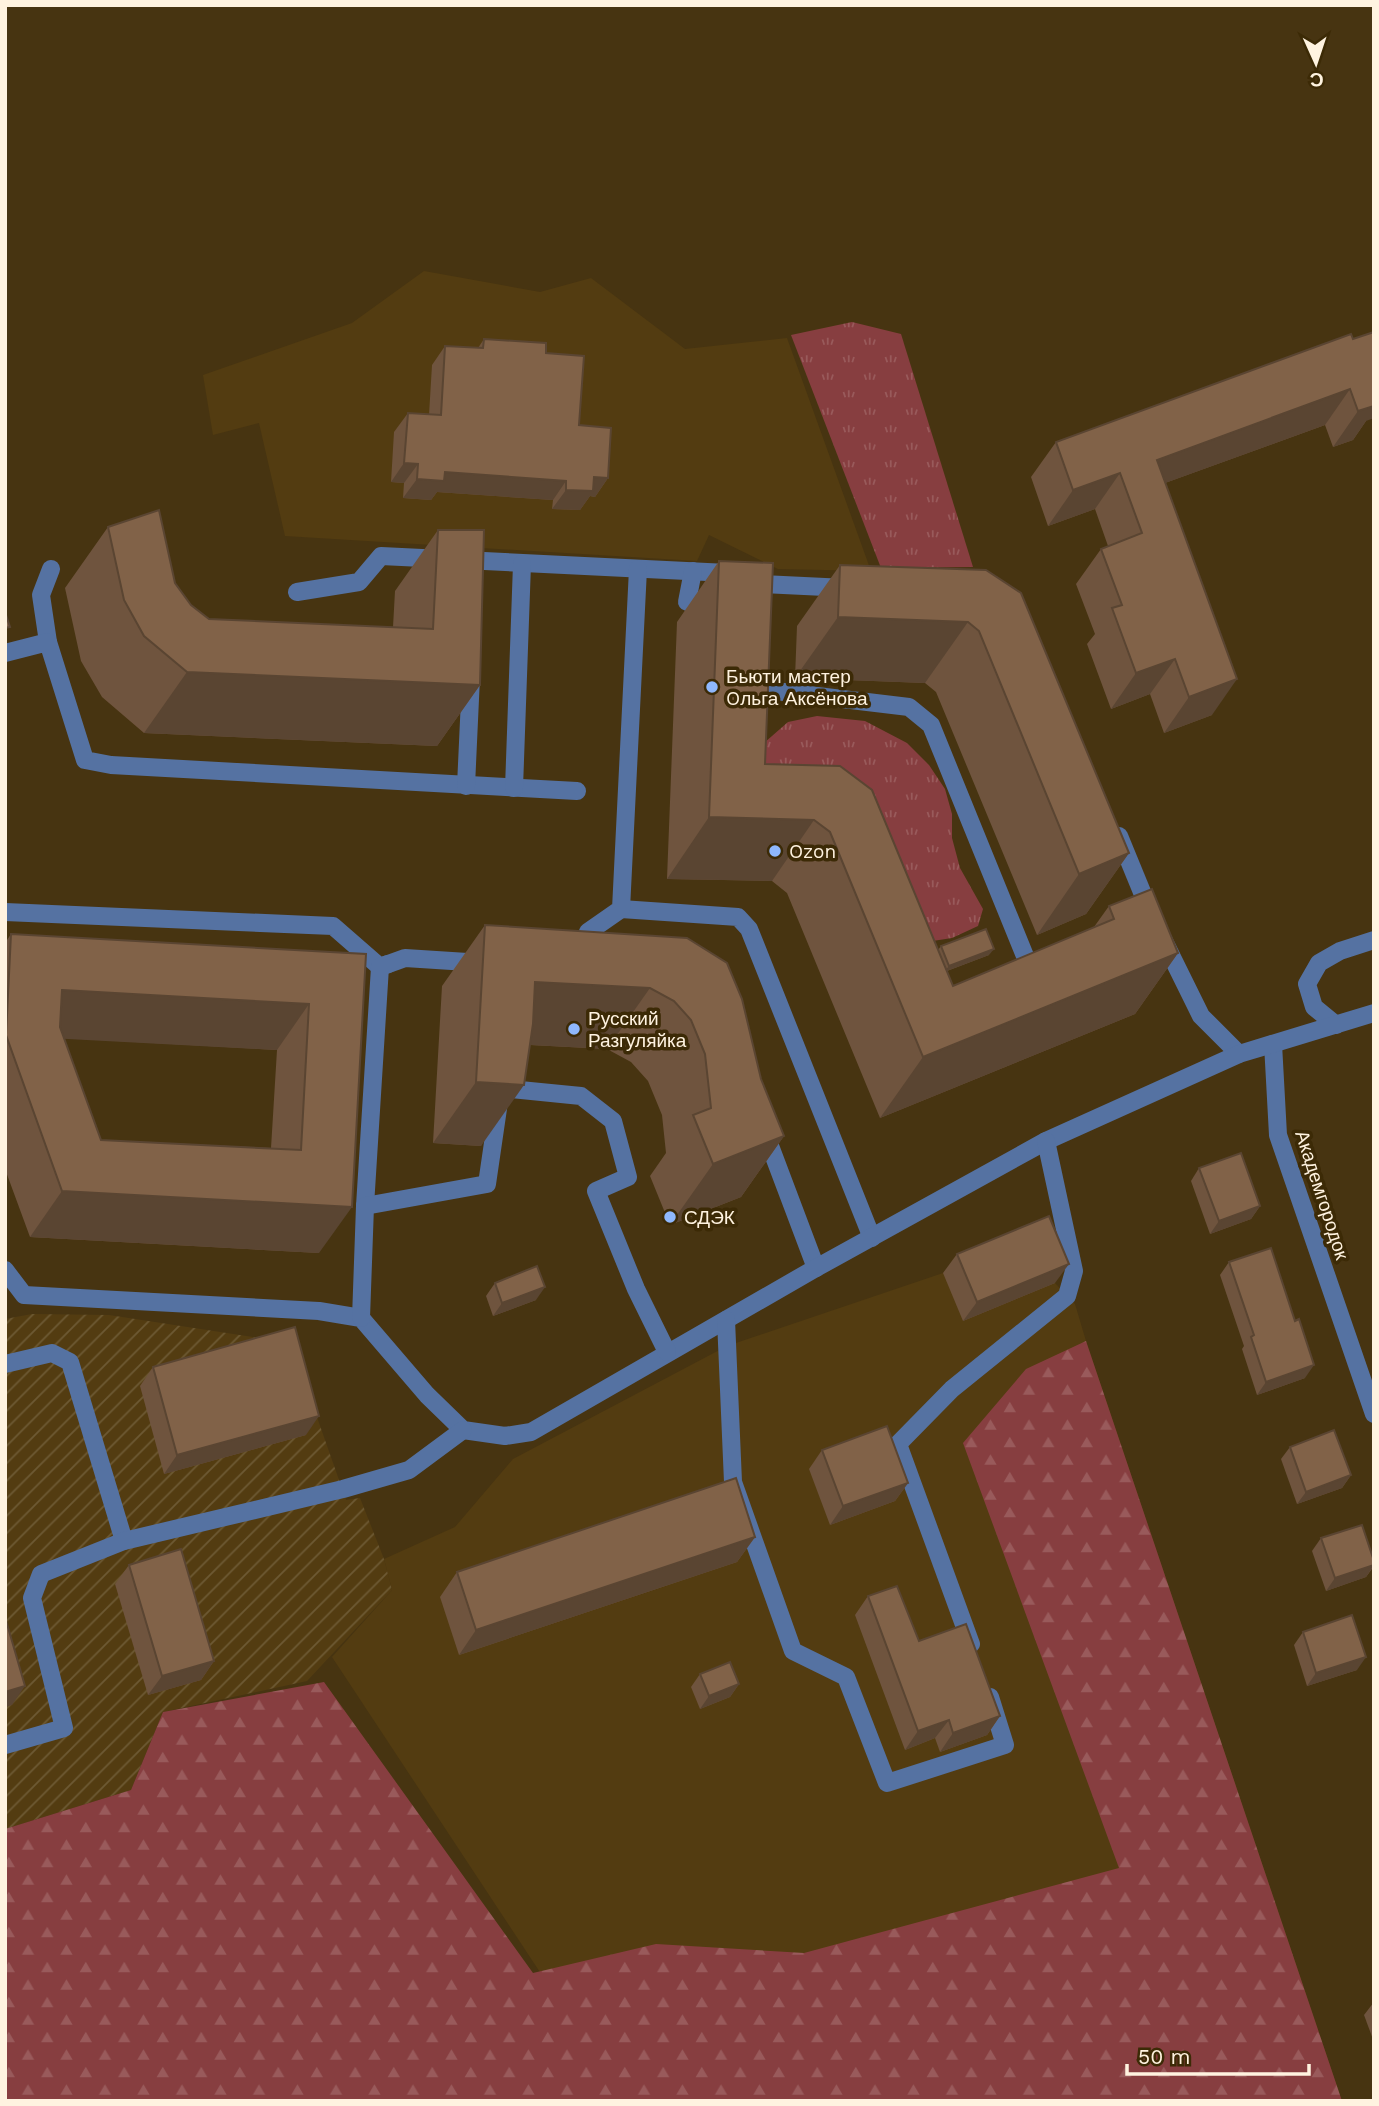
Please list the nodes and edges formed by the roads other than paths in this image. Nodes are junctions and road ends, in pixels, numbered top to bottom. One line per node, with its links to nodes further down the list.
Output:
1 (522, 564): 3 (street); 6 (street); 13 (street)
2 (51, 569): 8 (street)
3 (638, 569): 4 (street); 16 (street)
4 (693, 571): 5 (street); 7 (street)
5 (860, 589)
6 (297, 592)
7 (687, 602)
8 (48, 642): 9 (street); 12 (street)
9 (5, 653)
10 (472, 654): 12 (street)
11 (752, 688): 19 (street)
12 (466, 786): 13 (street)
13 (514, 788): 14 (street)
14 (577, 791)
15 (1111, 818): 26 (street)
16 (621, 909): 22 (street); 30 (street)
17 (5, 912): 21 (street)
18 (1374, 940): 24 (street)
19 (1026, 961)
20 (496, 964): 21 (street)
21 (380, 967): 29 (street)
22 (587, 970)
23 (1374, 1013): 24 (street)
24 (1336, 1025): 25 (street)
25 (1273, 1044): 26 (street); 37 (street, Академгородок)
26 (1239, 1054): 28 (street)
27 (758, 1112): 31 (street)
28 (1046, 1141): 30 (street); 40 (street)
29 (365, 1206): 33 (street); 35 (street)
30 (872, 1238): 31 (street)
31 (816, 1268): 34 (street)
32 (5, 1270): 33 (street)
33 (361, 1318): 38 (street)
34 (726, 1320): 35 (street); 41 (street)
35 (667, 1352): 38 (street)
36 (5, 1364): 39 (street)
37 (1374, 1415)
38 (463, 1430): 39 (street)
39 (124, 1541): 42 (street)
40 (977, 1659)
41 (985, 1684)
42 (5, 1745)

